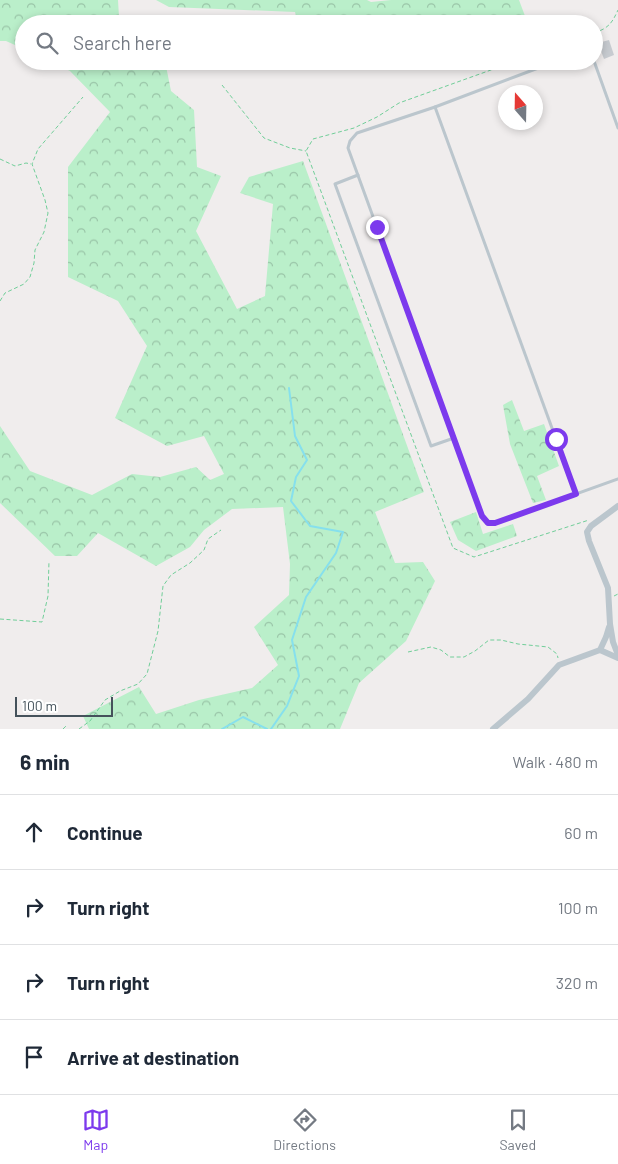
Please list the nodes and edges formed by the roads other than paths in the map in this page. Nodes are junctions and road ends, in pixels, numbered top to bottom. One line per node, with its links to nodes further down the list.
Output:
1 (533, 70): 3 (lane)
2 (597, 70): 4 (lane)
3 (435, 107): 5 (lane); 8 (lane)
4 (618, 128)
5 (358, 175): 6 (lane); 6 (lane)
6 (454, 438): 8 (lane)
7 (618, 479): 8 (lane)
8 (576, 494)
9 (618, 506): 10 (street)
10 (610, 624): 11 (street); 12 (street)
11 (600, 650): 12 (street); 13 (street)
12 (618, 657)
13 (493, 729)

